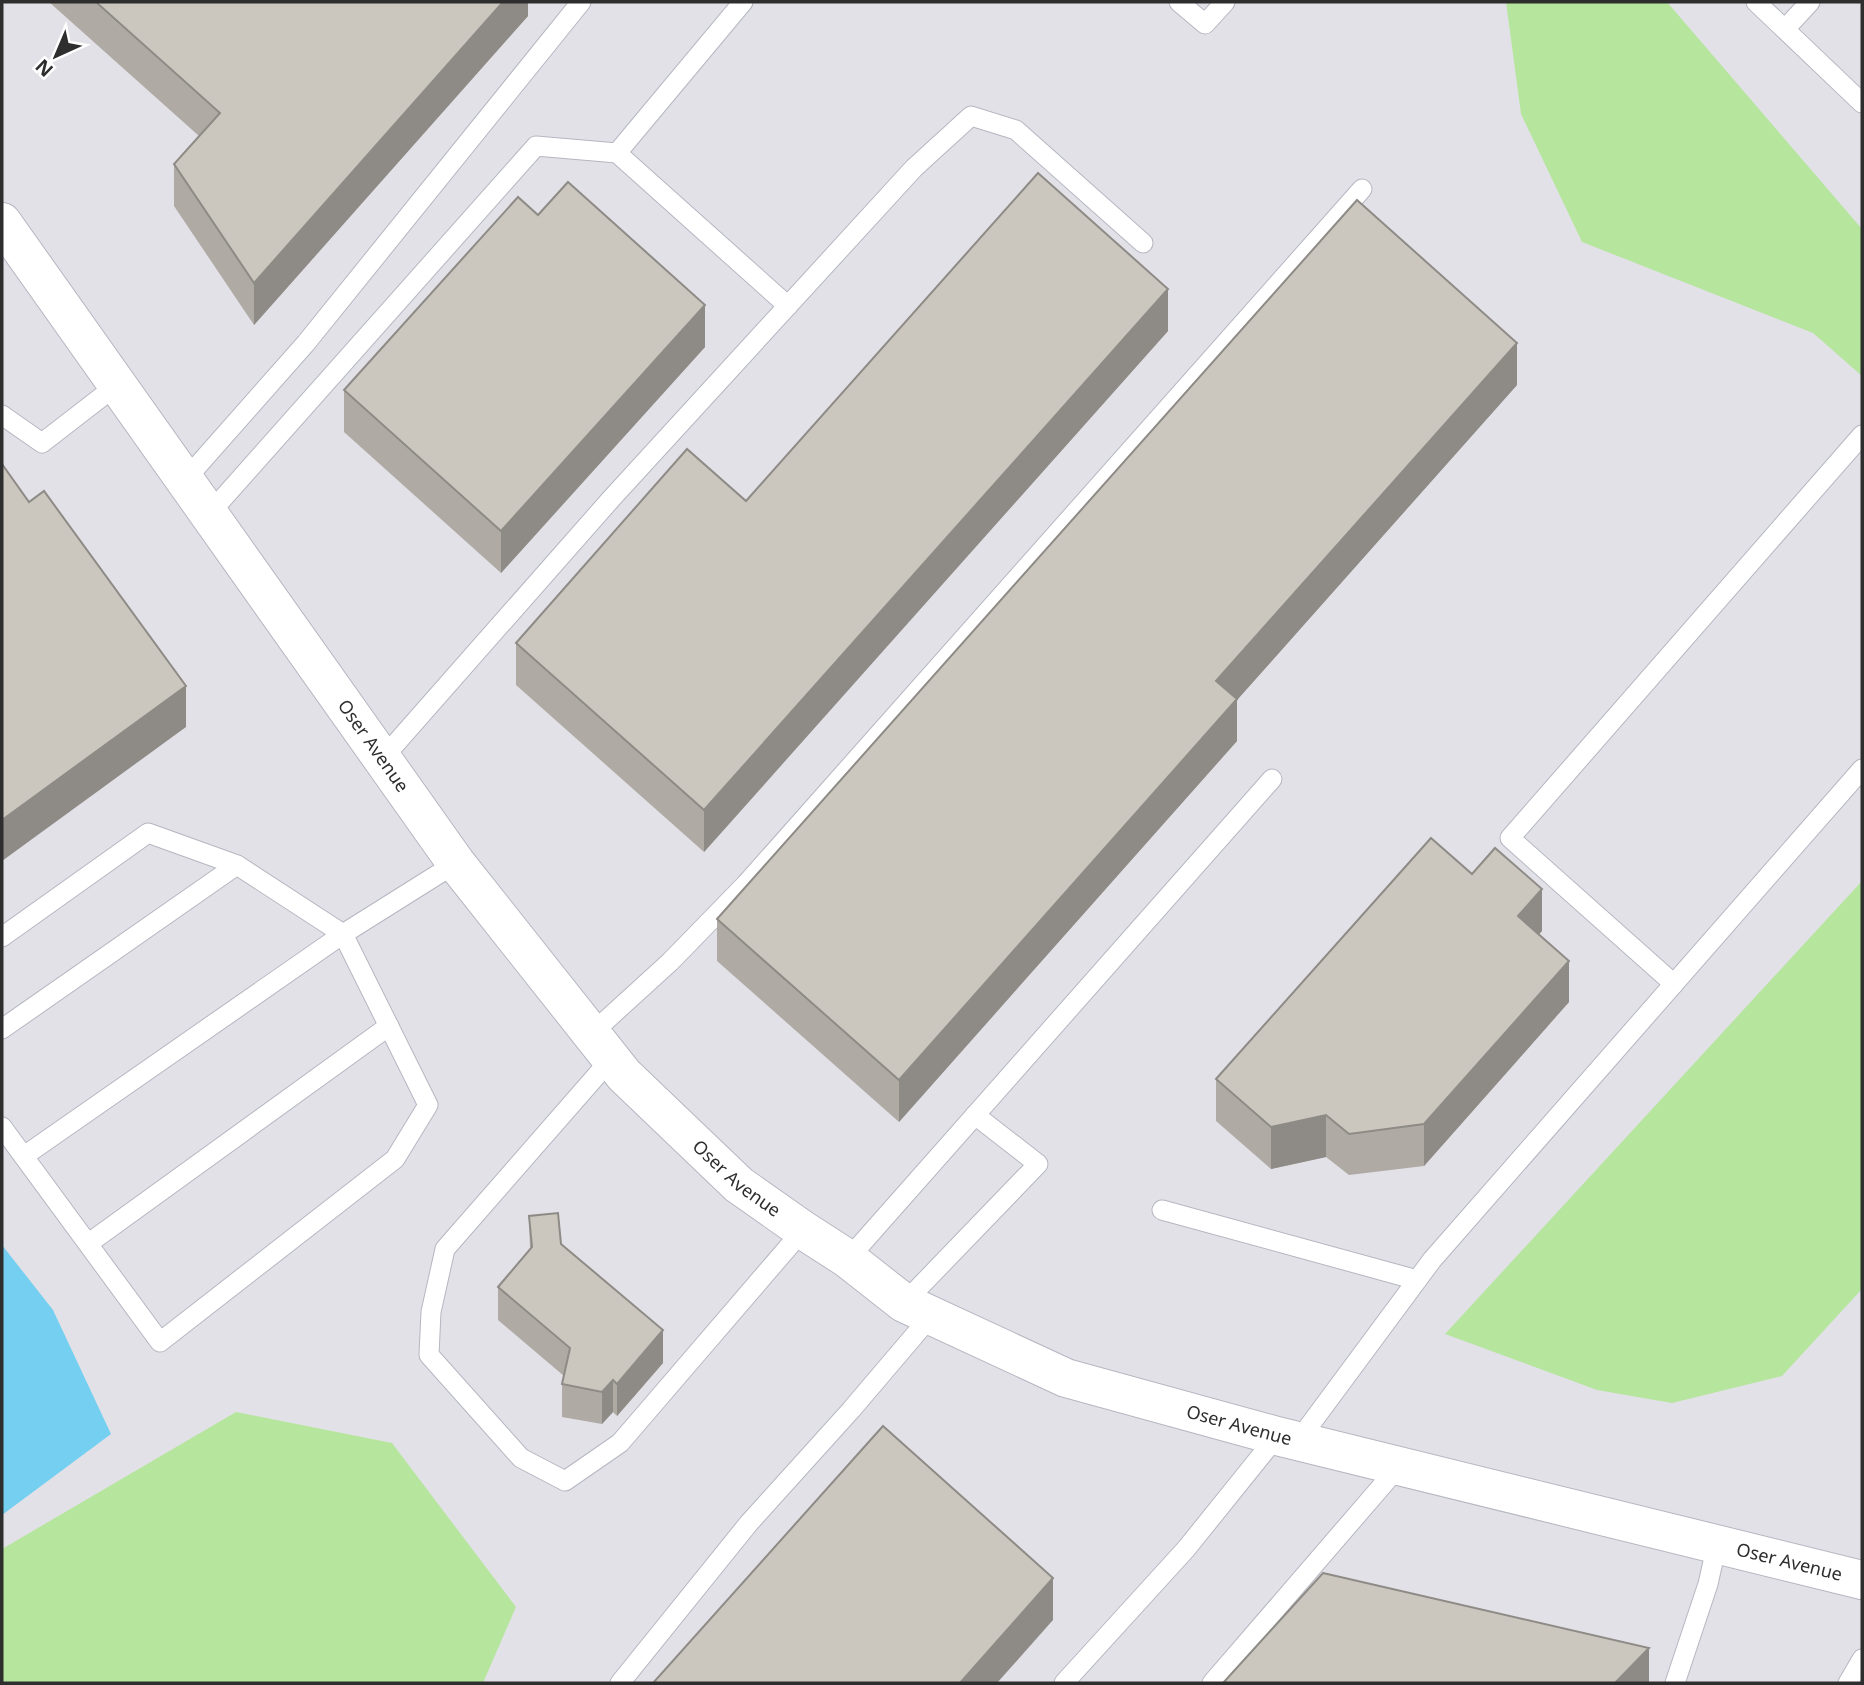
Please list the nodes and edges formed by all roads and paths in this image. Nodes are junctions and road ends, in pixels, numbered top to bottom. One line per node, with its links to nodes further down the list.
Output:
1 (581, 2): 17 (lane)
2 (743, 2): 9 (lane)
3 (1179, 2): 4 (lane)
4 (1226, 2)
5 (1756, 2): 7 (lane)
6 (1810, 2): 7 (lane)
7 (1785, 29): 8 (lane)
8 (1862, 103)
9 (617, 153): 13 (lane); 18 (lane)
10 (1362, 189): 29 (lane)
11 (2, 222): 14 (street, Oser Avenue)
12 (1143, 243): 13 (lane)
13 (788, 306): 19 (lane)
14 (117, 385): 15 (lane); 17 (street, Oser Avenue)
15 (2, 415)
16 (1862, 435): 26 (lane)
17 (185, 480): 18 (street, Oser Avenue)
18 (209, 514): 19 (street, Oser Avenue)
19 (383, 758): 22 (street, Oser Avenue)
20 (1862, 769): 26 (lane)
21 (1272, 779): 30 (lane)
22 (456, 863): 24 (lane); 29 (street, Oser Avenue)
23 (237, 865): 24 (lane); 25 (lane); 28 (lane)
24 (343, 934): 27 (lane); 32 (lane)
25 (2, 937)
26 (1674, 984): 37 (lane)
27 (389, 1026): 35 (lane); 35 (lane)
28 (2, 1029)
29 (601, 1046): 34 (street, Oser Avenue); 34 (lane)
30 (975, 1115): 36 (lane); 38 (lane)
31 (2, 1127): 32 (lane)
32 (24, 1156): 35 (lane)
33 (1162, 1210): 37 (lane)
34 (803, 1230): 36 (street, Oser Avenue)
35 (89, 1243)
36 (848, 1259): 38 (street, Oser Avenue)
37 (1417, 1280): 39 (lane)
38 (917, 1309): 39 (street, Oser Avenue); 44 (lane)
39 (1287, 1439): 40 (street, Oser Avenue); 45 (lane)
40 (1400, 1465): 41 (street, Oser Avenue); 46 (lane)
41 (1717, 1544): 42 (street, Oser Avenue); 47 (lane)
42 (1862, 1580)
43 (1862, 1659): 48 (lane)
44 (620, 1683)
45 (1064, 1683)
46 (1212, 1683)
47 (1675, 1683)
48 (1848, 1683)

